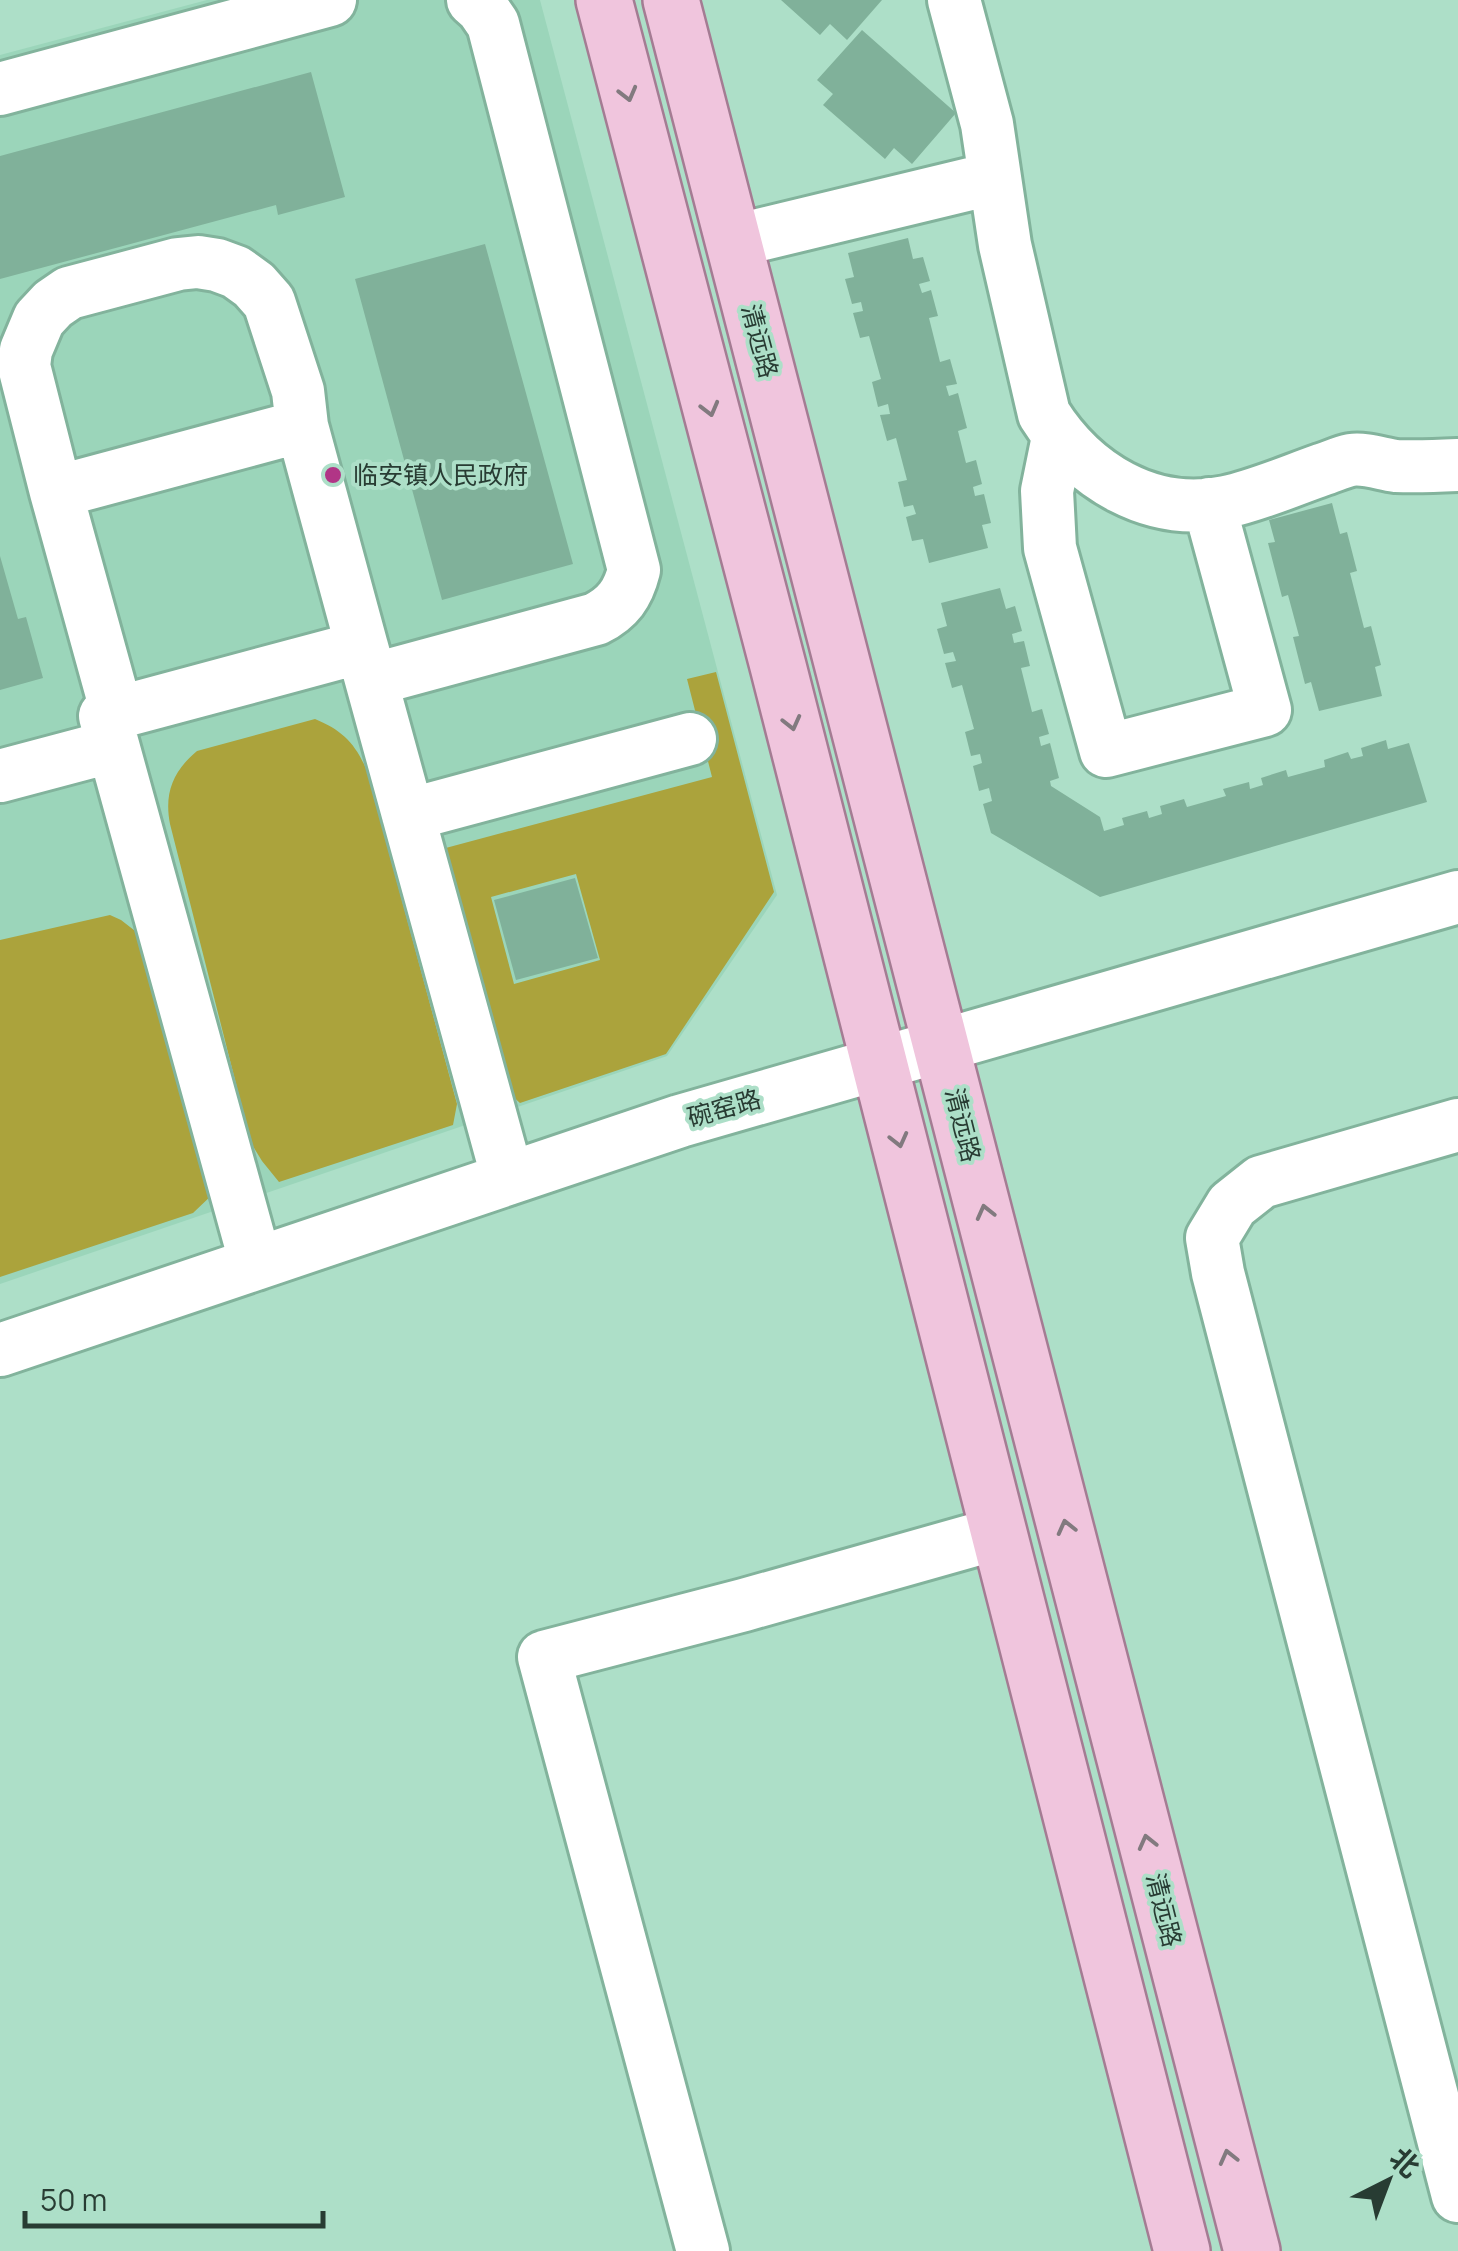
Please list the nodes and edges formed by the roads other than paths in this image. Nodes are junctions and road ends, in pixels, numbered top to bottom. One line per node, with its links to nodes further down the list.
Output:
1 (330, 0): 6 (street)
2 (473, 0): 14 (street)
3 (604, 0): 21 (main road, one-way to 21)
4 (671, 0): 8 (main road, 清远路)
5 (954, 0): 7 (street)
6 (0, 89)
7 (995, 178): 8 (street); 10 (street)
8 (734, 241): 20 (main road, 清远路)
9 (302, 426): 12 (street); 12 (street); 14 (street)
10 (1058, 436): 13 (street); 13 (street)
11 (1458, 465): 13 (street)
12 (56, 492): 15 (street)
13 (1208, 504)
14 (366, 663): 15 (street); 18 (street)
15 (115, 729): 17 (street); 24 (street)
16 (690, 739): 18 (street)
17 (0, 776)
18 (408, 815): 23 (street)
19 (1458, 897): 20 (street, 碗窑路)
20 (942, 1046): 21 (street, 碗窑路); 30 (main road, 清远路, one-way to 20)
21 (879, 1064): 23 (street, 碗窑路); 26 (main road, one-way to 26)
22 (1458, 1125): 27 (street)
23 (508, 1179): 24 (street, 碗窑路)
24 (256, 1264): 25 (street, 碗窑路)
25 (0, 1350)
26 (999, 1534): 28 (street); 29 (main road)
27 (1458, 2196)
28 (703, 2251)
29 (1182, 2251)
30 (1252, 2251)

